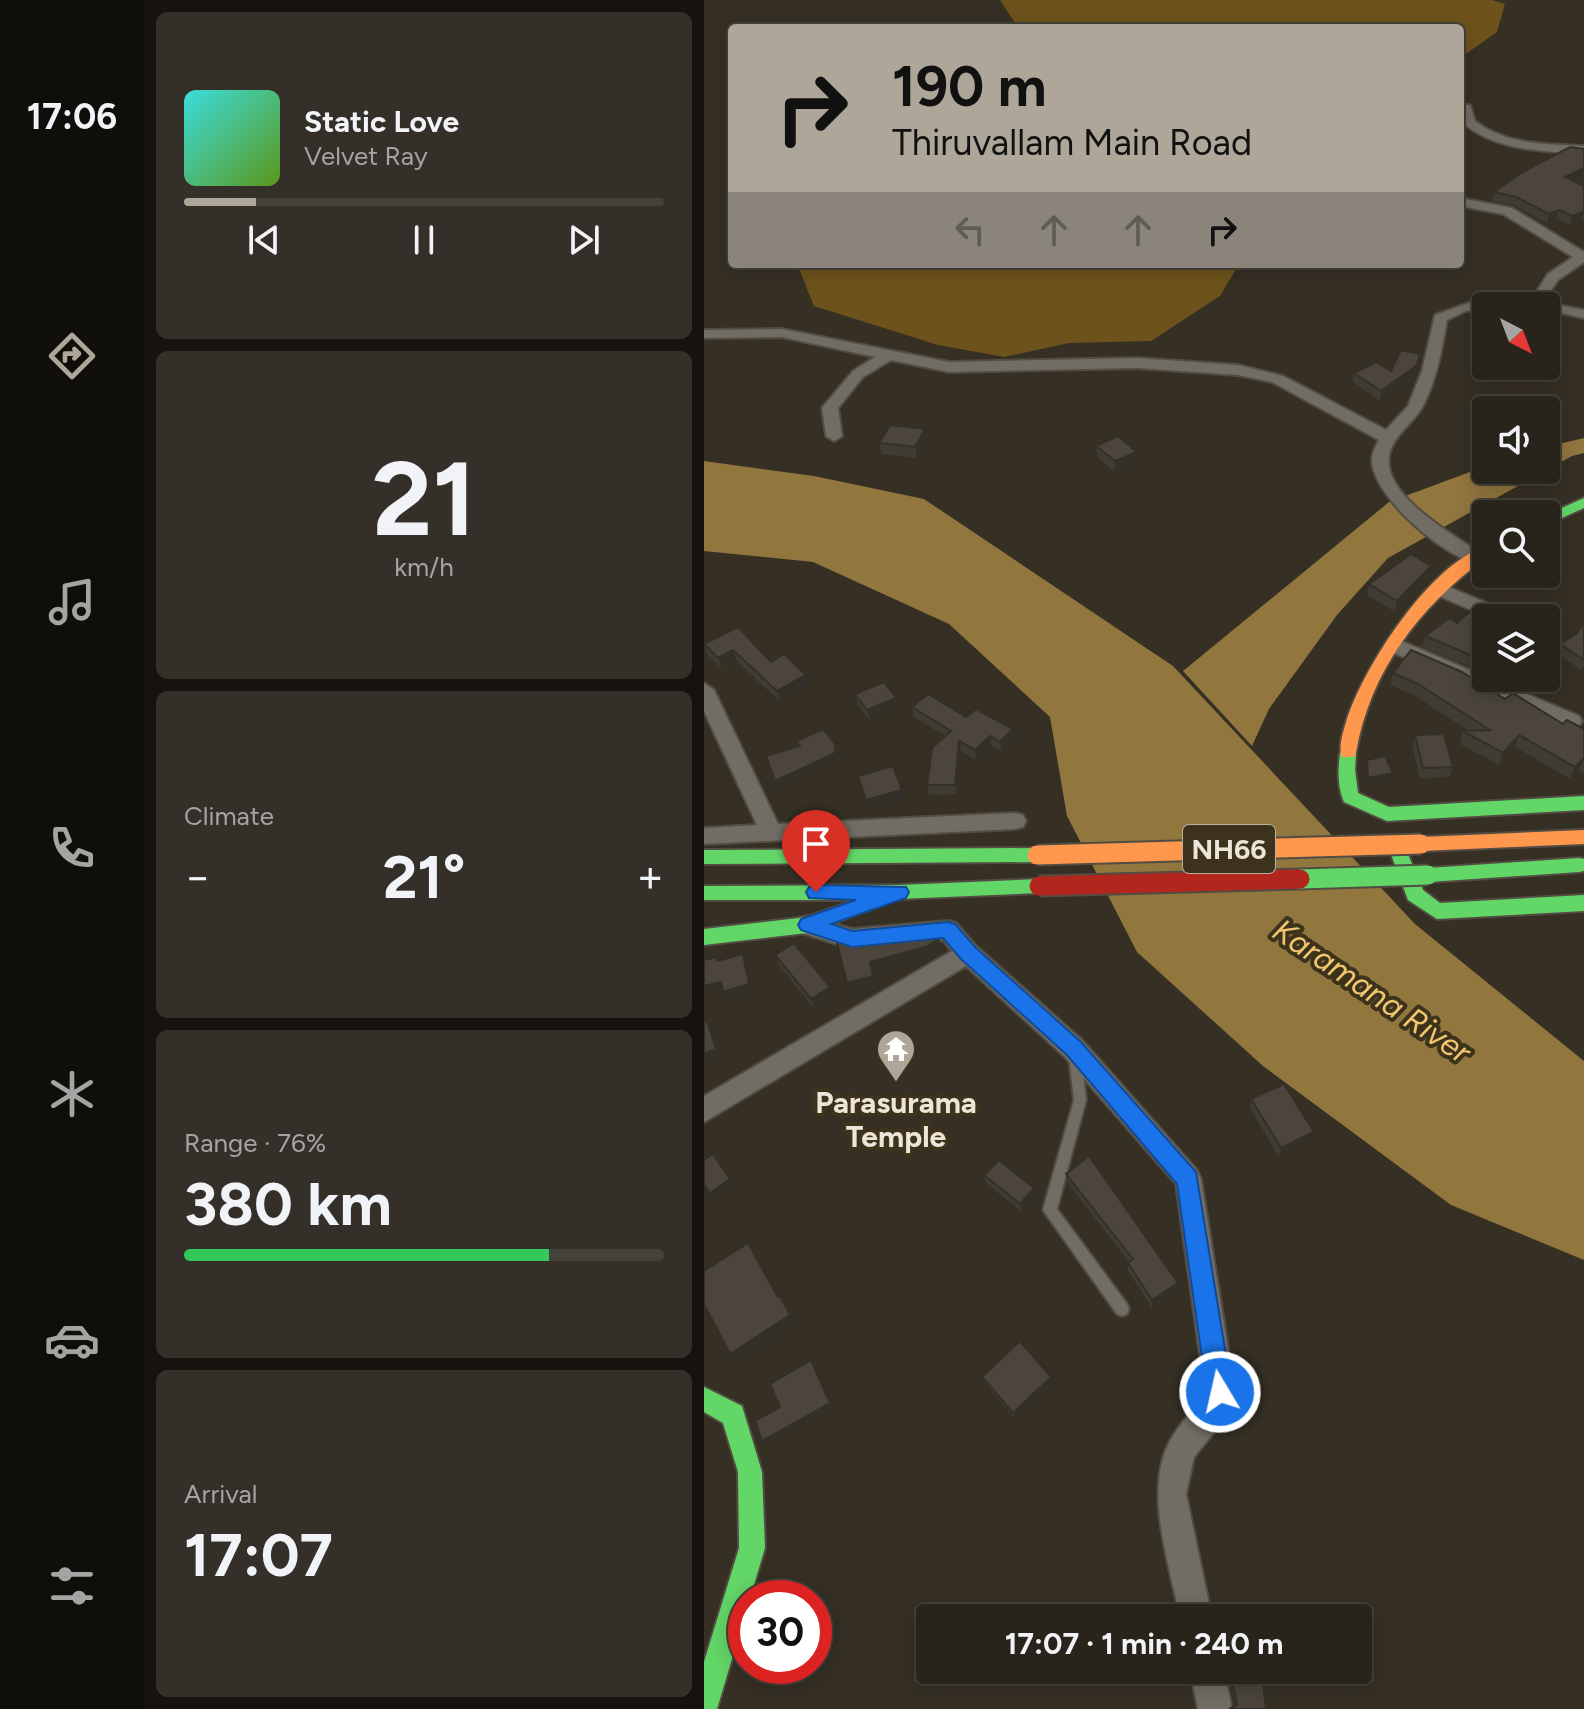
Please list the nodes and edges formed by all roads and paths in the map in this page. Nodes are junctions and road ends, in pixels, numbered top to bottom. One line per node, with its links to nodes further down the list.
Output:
1 (1466, 108): 2 (street)
2 (1584, 150)
3 (1464, 203): 4 (street)
4 (1583, 256): 5 (street)
5 (1547, 292)
6 (1472, 305): 12 (street)
7 (1560, 309): 8 (street)
8 (1584, 314)
9 (704, 334): 10 (street)
10 (888, 355): 11 (street); 12 (street)
11 (834, 436)
12 (1388, 438): 15 (street)
13 (1584, 502): 14 (main road)
14 (1560, 514)
15 (1472, 550)
16 (1472, 562): 17 (main road)
17 (1439, 589): 18 (street); 19 (main road)
18 (1474, 604)
19 (1394, 645): 21 (street); 23 (main road)
20 (704, 690): 25 (street)
21 (1572, 721)
22 (1584, 803): 23 (main road)
23 (1387, 814): 32 (main road)
24 (1015, 821): 25 (street)
25 (772, 834): 26 (street)
26 (704, 836)
27 (1584, 837): 28 (main road, NH66, bridge)
28 (704, 857)
29 (1584, 865): 30 (main road, NH66, bridge)
30 (899, 892): 31 (main road, NH66); 33 (main road)
31 (704, 893)
32 (1584, 903)
33 (807, 925): 34 (main road); 35 (street)
34 (704, 937)
35 (968, 953): 36 (street); 37 (street)
36 (1074, 1049): 38 (lane); 40 (street)
37 (704, 1110)
38 (1122, 1309)
39 (704, 1399): 42 (main road)
40 (1193, 1604)
41 (1210, 1684): 43 (street)
42 (704, 1707)
43 (1215, 1709)

